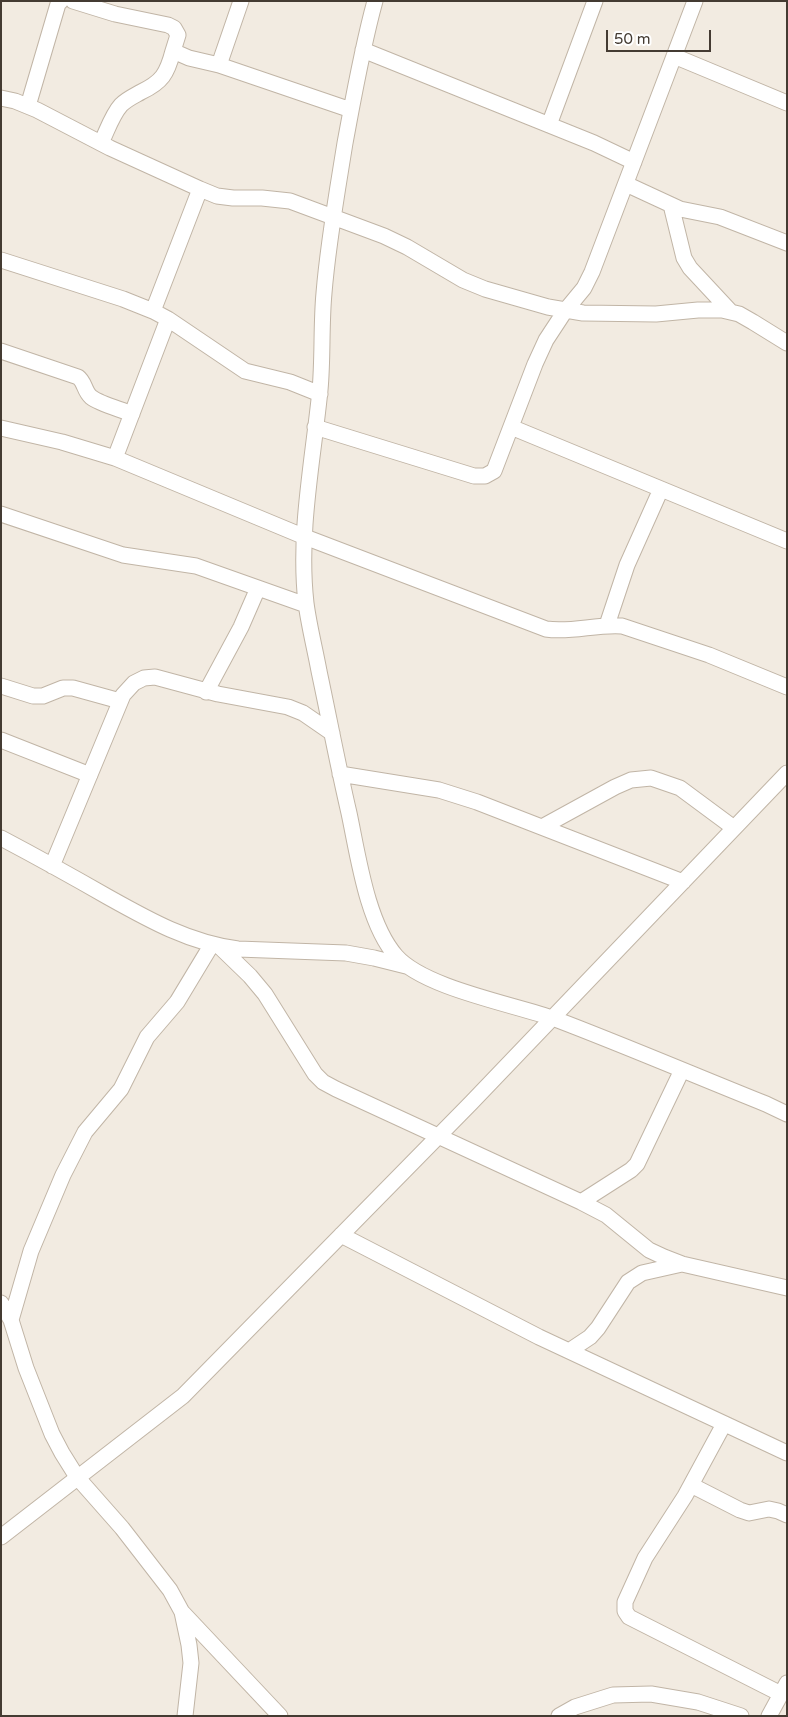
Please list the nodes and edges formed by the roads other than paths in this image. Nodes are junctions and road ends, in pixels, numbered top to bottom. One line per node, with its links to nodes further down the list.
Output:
1 (61, 1): 13 (street)
2 (73, 1): 8 (street)
3 (241, 1): 10 (street)
4 (375, 1): 7 (street)
5 (595, 1): 15 (street)
6 (695, 1): 9 (street)
7 (363, 50): 14 (street); 15 (street)
8 (173, 51): 10 (street); 16 (street)
9 (674, 56): 12 (street); 17 (street)
10 (219, 65): 14 (street)
11 (3, 102): 13 (street)
12 (787, 104)
13 (28, 106): 16 (street)
14 (351, 110): 21 (street)
15 (549, 125): 17 (street)
16 (101, 143): 19 (street)
17 (634, 162): 18 (street)
18 (626, 184): 20 (street); 25 (street)
19 (200, 189): 21 (street); 24 (street)
20 (671, 205): 22 (street); 26 (street)
21 (333, 217): 25 (street); 30 (street)
22 (787, 243)
23 (1, 260): 24 (street)
24 (153, 311): 27 (street)
25 (565, 311): 26 (street); 33 (street)
26 (731, 312): 28 (street)
27 (168, 318): 30 (street); 31 (street)
28 (787, 343)
29 (1, 351): 31 (street)
30 (320, 394): 32 (street)
31 (132, 414): 35 (street)
32 (315, 427): 33 (street); 38 (street)
33 (511, 427): 36 (street)
34 (1, 428): 35 (street)
35 (115, 458): 38 (street)
36 (661, 489): 39 (street); 42 (street)
37 (1, 514): 40 (street)
38 (305, 537): 41 (street); 42 (street)
39 (787, 541)
40 (258, 588): 41 (street); 45 (street)
41 (306, 605): 47 (street)
42 (607, 625): 44 (street)
43 (1, 686): 46 (street)
44 (787, 687)
45 (206, 692): 46 (street); 47 (street)
46 (120, 701): 50 (street)
47 (332, 733): 51 (street)
48 (1, 740): 50 (street)
49 (787, 773): 53 (street)
50 (90, 774): 55 (street)
51 (340, 774): 52 (street); 58 (street)
52 (542, 827): 53 (street); 56 (street)
53 (734, 828): 56 (street)
54 (5, 842): 55 (street)
55 (52, 866): 57 (street)
56 (683, 882): 59 (street)
57 (216, 946): 58 (street); 62 (street); 68 (street)
58 (407, 966): 59 (street)
59 (552, 1018): 60 (street); 62 (street)
60 (682, 1070): 61 (street); 63 (street)
61 (787, 1114)
62 (438, 1136): 63 (street); 64 (street)
63 (581, 1202): 65 (street)
64 (341, 1235): 69 (street); 72 (street)
65 (682, 1264): 66 (street); 69 (street)
66 (787, 1288)
67 (1, 1303): 68 (street)
68 (11, 1320): 72 (street)
69 (569, 1351): 70 (street)
70 (724, 1424): 71 (street); 73 (street)
71 (787, 1453)
72 (77, 1477): 75 (street); 76 (street)
73 (692, 1485): 74 (street); 77 (street)
74 (787, 1515)
75 (1, 1538)
76 (182, 1612): 78 (street); 79 (street)
77 (784, 1688): 82 (street)
78 (185, 1716)
79 (280, 1716)
80 (559, 1716): 81 (street)
81 (740, 1716)
82 (769, 1716)

